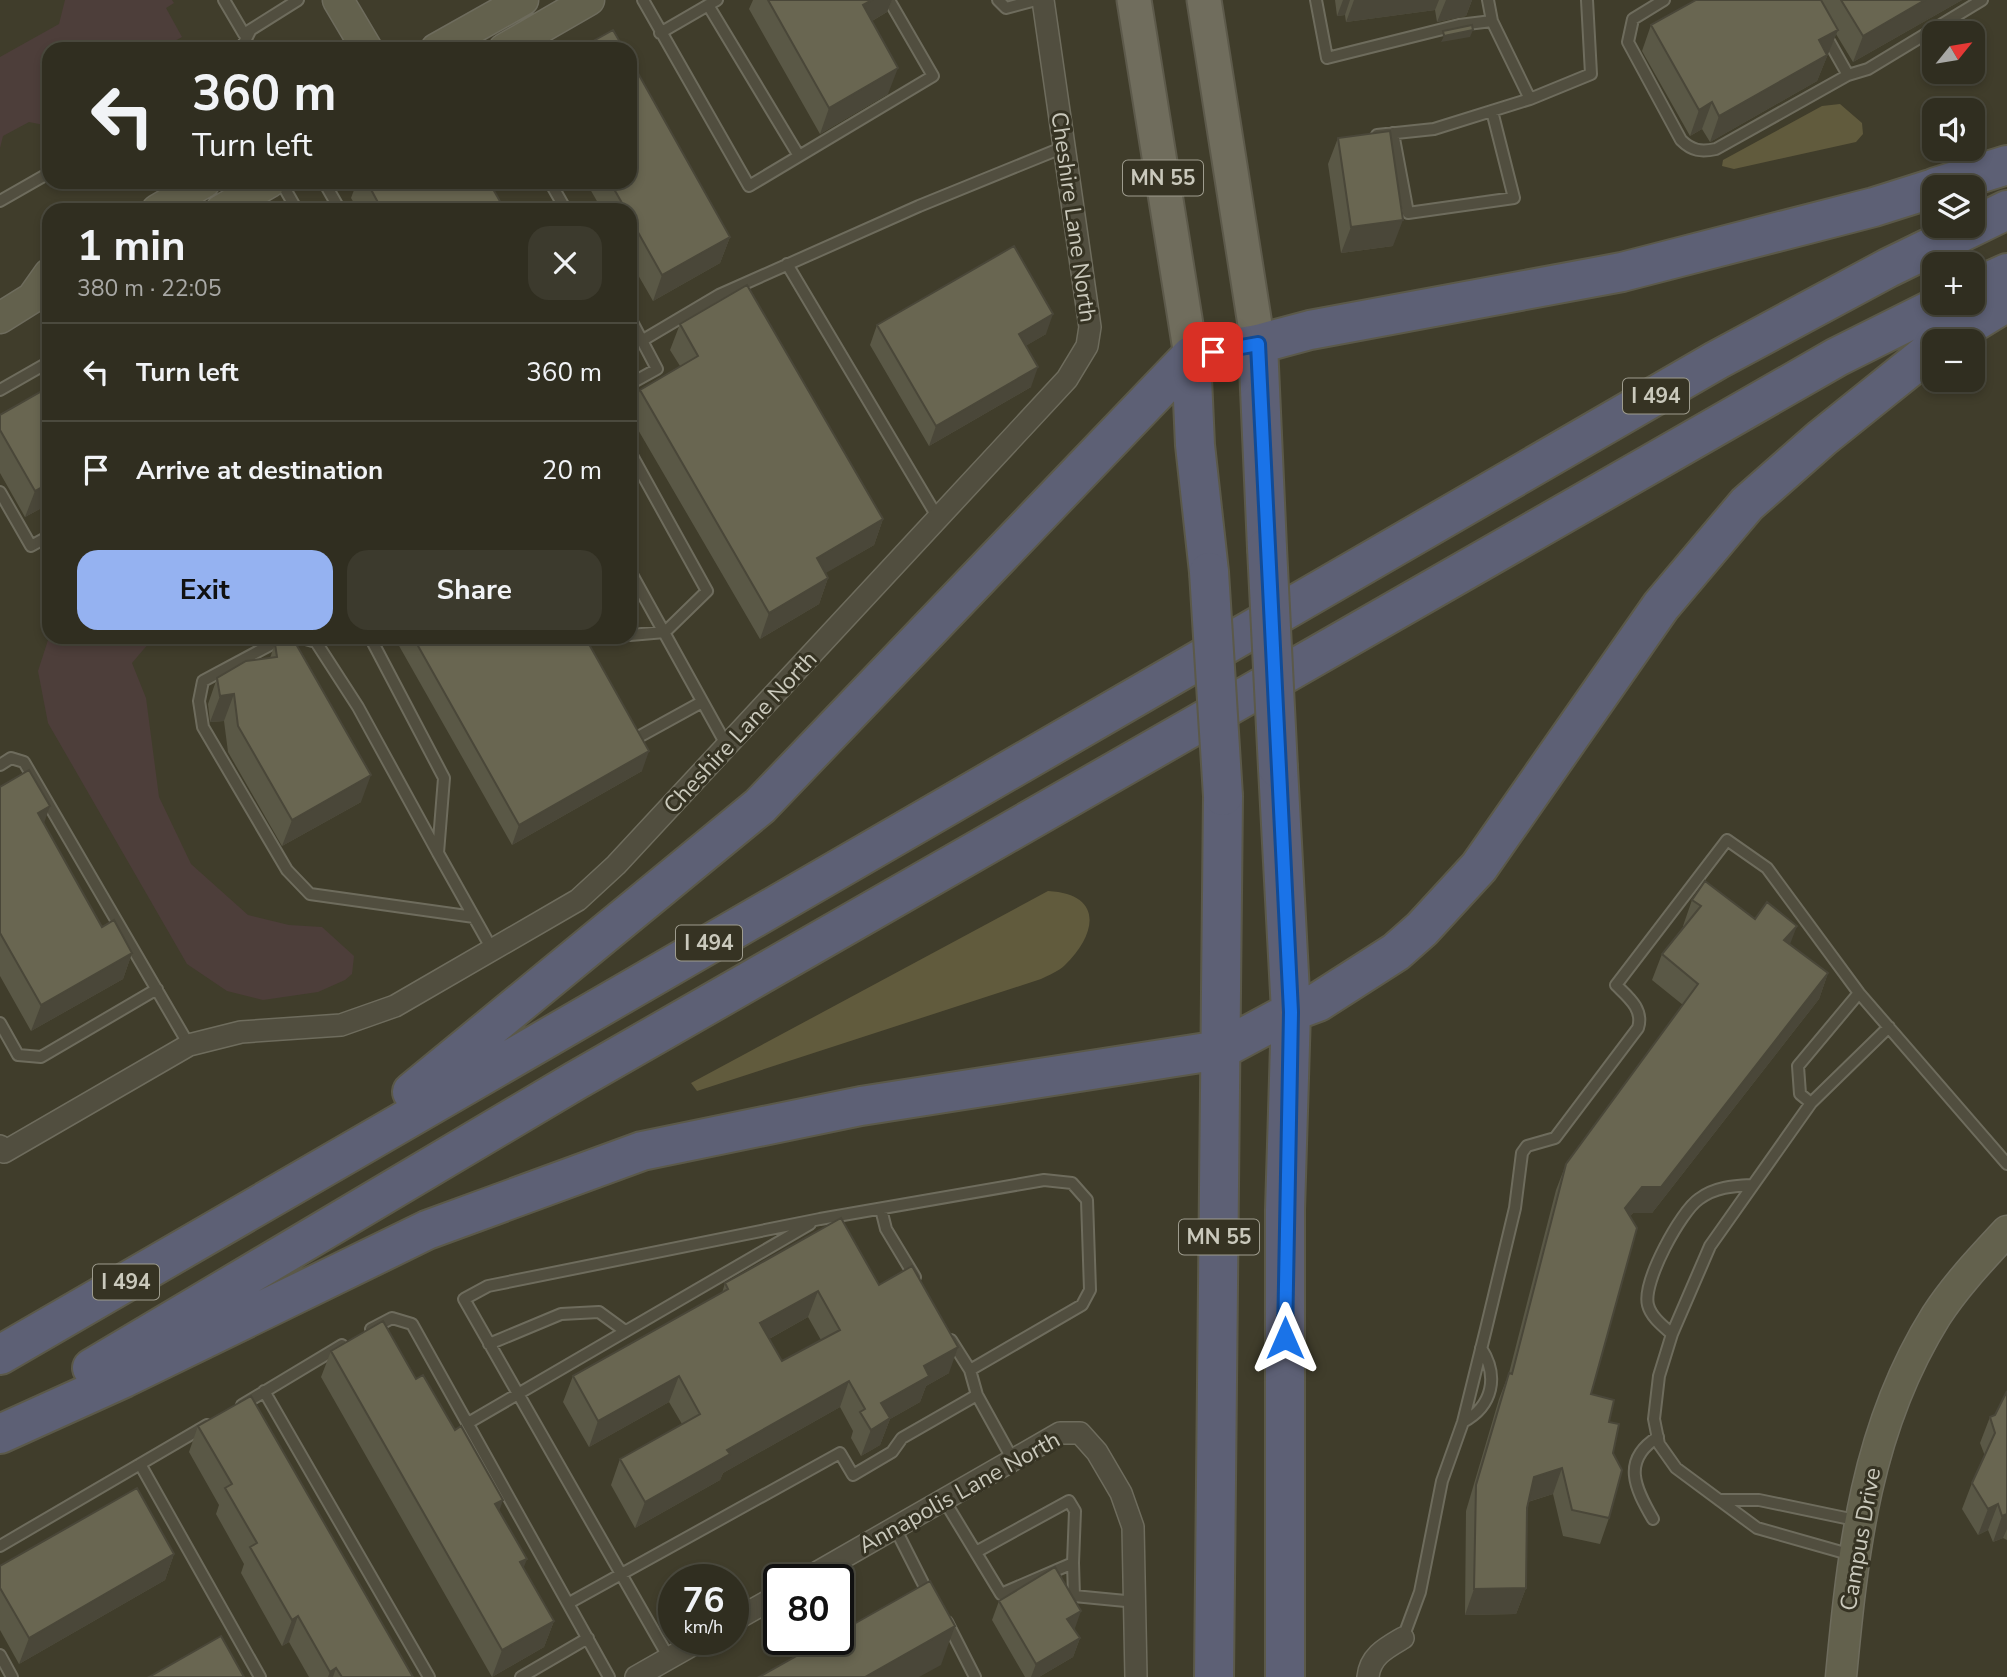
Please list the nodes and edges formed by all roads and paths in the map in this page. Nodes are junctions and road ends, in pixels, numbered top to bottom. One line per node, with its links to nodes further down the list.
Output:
1 (224, 0): 21 (lane)
2 (298, 0): 21 (lane)
3 (338, 0): 24 (street)
4 (523, 0): 25 (street)
5 (589, 0): 26 (street)
6 (643, 0): 22 (lane)
7 (889, 0): 33 (lane)
8 (998, 0): 9 (lane)
9 (1036, 0)
10 (1043, 0): 32 (street, Cheshire Lane North)
11 (1134, 0): 55 (main road, MN 55)
12 (1204, 0): 54 (main road, MN 55)
13 (1315, 0): 19 (lane)
14 (1488, 0): 19 (lane)
15 (1587, 0): 28 (lane)
16 (1664, 0): 27 (lane)
17 (1982, 0): 27 (lane)
18 (713, 2): 22 (lane); 33 (lane)
19 (1492, 21): 28 (lane)
20 (1818, 22): 27 (lane)
21 (250, 31): 23 (lane)
22 (660, 33): 33 (lane)
23 (244, 42)
24 (363, 42)
25 (448, 42)
26 (517, 42)
27 (1848, 75)
28 (1530, 99): 29 (lane)
29 (1492, 111): 30 (lane); 30 (lane)
30 (1393, 133): 31 (lane)
31 (1359, 137)
32 (1065, 147): 44 (lane); 62 (street, Cheshire Lane North)
33 (799, 156)
34 (2007, 165): 35 (highway)
35 (1976, 175)
36 (42, 177): 40 (lane)
37 (193, 189): 41 (street)
38 (258, 189): 42 (street)
39 (1922, 192): 54 (highway)
40 (0, 201)
41 (170, 203)
42 (233, 203)
43 (2007, 210): 88 (highway, I 494)
44 (787, 264): 53 (lane); 62 (lane)
45 (2007, 273): 46 (highway)
46 (1985, 283)
47 (41, 298): 50 (street)
48 (2007, 302): 51 (highway)
49 (1922, 314): 108 (highway, I 494)
50 (0, 318)
51 (1963, 329)
52 (637, 330): 53 (lane)
53 (643, 340): 58 (lane)
54 (1258, 344): 55 (highway); 79 (highway, MN 55, bridge)
55 (1191, 356): 83 (highway, MN 55, bridge); 88 (highway)
56 (1922, 358): 79 (highway)
57 (42, 366): 59 (lane)
58 (637, 380)
59 (0, 390)
60 (637, 465): 65 (lane)
61 (0, 492): 63 (lane)
62 (938, 518): 72 (street, Cheshire Lane North)
63 (42, 540)
64 (637, 582): 65 (lane)
65 (665, 632): 66 (lane); 70 (lane)
66 (637, 634)
67 (272, 644): 75 (lane)
68 (317, 644): 74 (lane)
69 (374, 644): 74 (lane)
70 (702, 702): 71 (lane); 72 (lane)
71 (642, 735)
72 (727, 746): 76 (street, Cheshire Lane North)
73 (0, 765): 77 (lane)
74 (438, 853): 75 (lane)
75 (474, 917): 76 (lane)
76 (493, 951): 82 (street, Cheshire Lane North)
77 (157, 989): 80 (lane); 82 (lane)
78 (1859, 993): 81 (lane); 84 (lane); 99 (lane)
79 (1291, 1012): 83 (highway); 143 (highway, MN 55)
80 (0, 1023)
81 (1889, 1027): 84 (lane); 86 (lane)
82 (189, 1045): 85 (street, Cheshire Lane North)
83 (1220, 1050): 110 (highway); 142 (highway, MN 55)
84 (1811, 1103): 87 (lane)
85 (2, 1149)
86 (2007, 1164)
87 (1751, 1185): 95 (lane); 95 (lane)
88 (252, 1209): 100 (highway, I 494)
89 (881, 1209): 90 (lane); 92 (lane); 101 (lane)
90 (820, 1219): 94 (lane); 98 (lane)
91 (2007, 1231): 117 (street, Campus Drive)
92 (923, 1291)
93 (943, 1327): 101 (lane)
94 (625, 1331): 98 (lane); 103 (lane)
95 (1672, 1334): 111 (lane)
96 (360, 1335): 109 (lane)
97 (348, 1342): 102 (lane)
98 (489, 1344): 103 (lane)
99 (1481, 1348): 107 (lane); 107 (lane)
100 (0, 1355)
101 (970, 1370): 104 (lane)
102 (264, 1391): 105 (lane); 136 (lane)
103 (516, 1394): 109 (lane); 124 (lane)
104 (976, 1395): 112 (lane); 124 (lane)
105 (230, 1411)
106 (219, 1418): 113 (lane)
107 (1463, 1422): 130 (lane)
108 (0, 1423)
109 (468, 1423): 128 (lane)
110 (0, 1434)
111 (1658, 1437): 115 (lane); 116 (lane)
112 (1013, 1460): 114 (street, Annapolis Lane North); 127 (street, Annapolis Lane North)
113 (140, 1464): 119 (lane); 135 (lane)
114 (944, 1500): 118 (street, Annapolis Lane North); 120 (lane)
115 (1719, 1500): 117 (lane); 121 (lane)
116 (1653, 1519)
117 (1860, 1521): 121 (street, Campus Drive)
118 (895, 1528): 123 (street, Annapolis Lane North); 125 (lane)
119 (0, 1546)
120 (976, 1552): 122 (lane); 122 (lane)
121 (1854, 1556): 145 (street, Campus Drive)
122 (1073, 1563): 127 (lane)
123 (832, 1564)
124 (622, 1574): 128 (lane); 133 (lane)
125 (924, 1588): 126 (lane); 140 (lane)
126 (913, 1595)
127 (1136, 1602): 141 (street)
128 (569, 1603): 129 (lane)
129 (588, 1638): 137 (lane); 138 (lane)
130 (1403, 1639): 144 (street)
131 (0, 1655): 134 (lane)
132 (674, 1655): 133 (street)
133 (669, 1658): 139 (street)
134 (12, 1677)
135 (260, 1677)
136 (429, 1677)
137 (521, 1677)
138 (609, 1677)
139 (636, 1677)
140 (975, 1677)
141 (1136, 1677)
142 (1214, 1677)
143 (1284, 1677)
144 (1368, 1677)
145 (1841, 1677)

